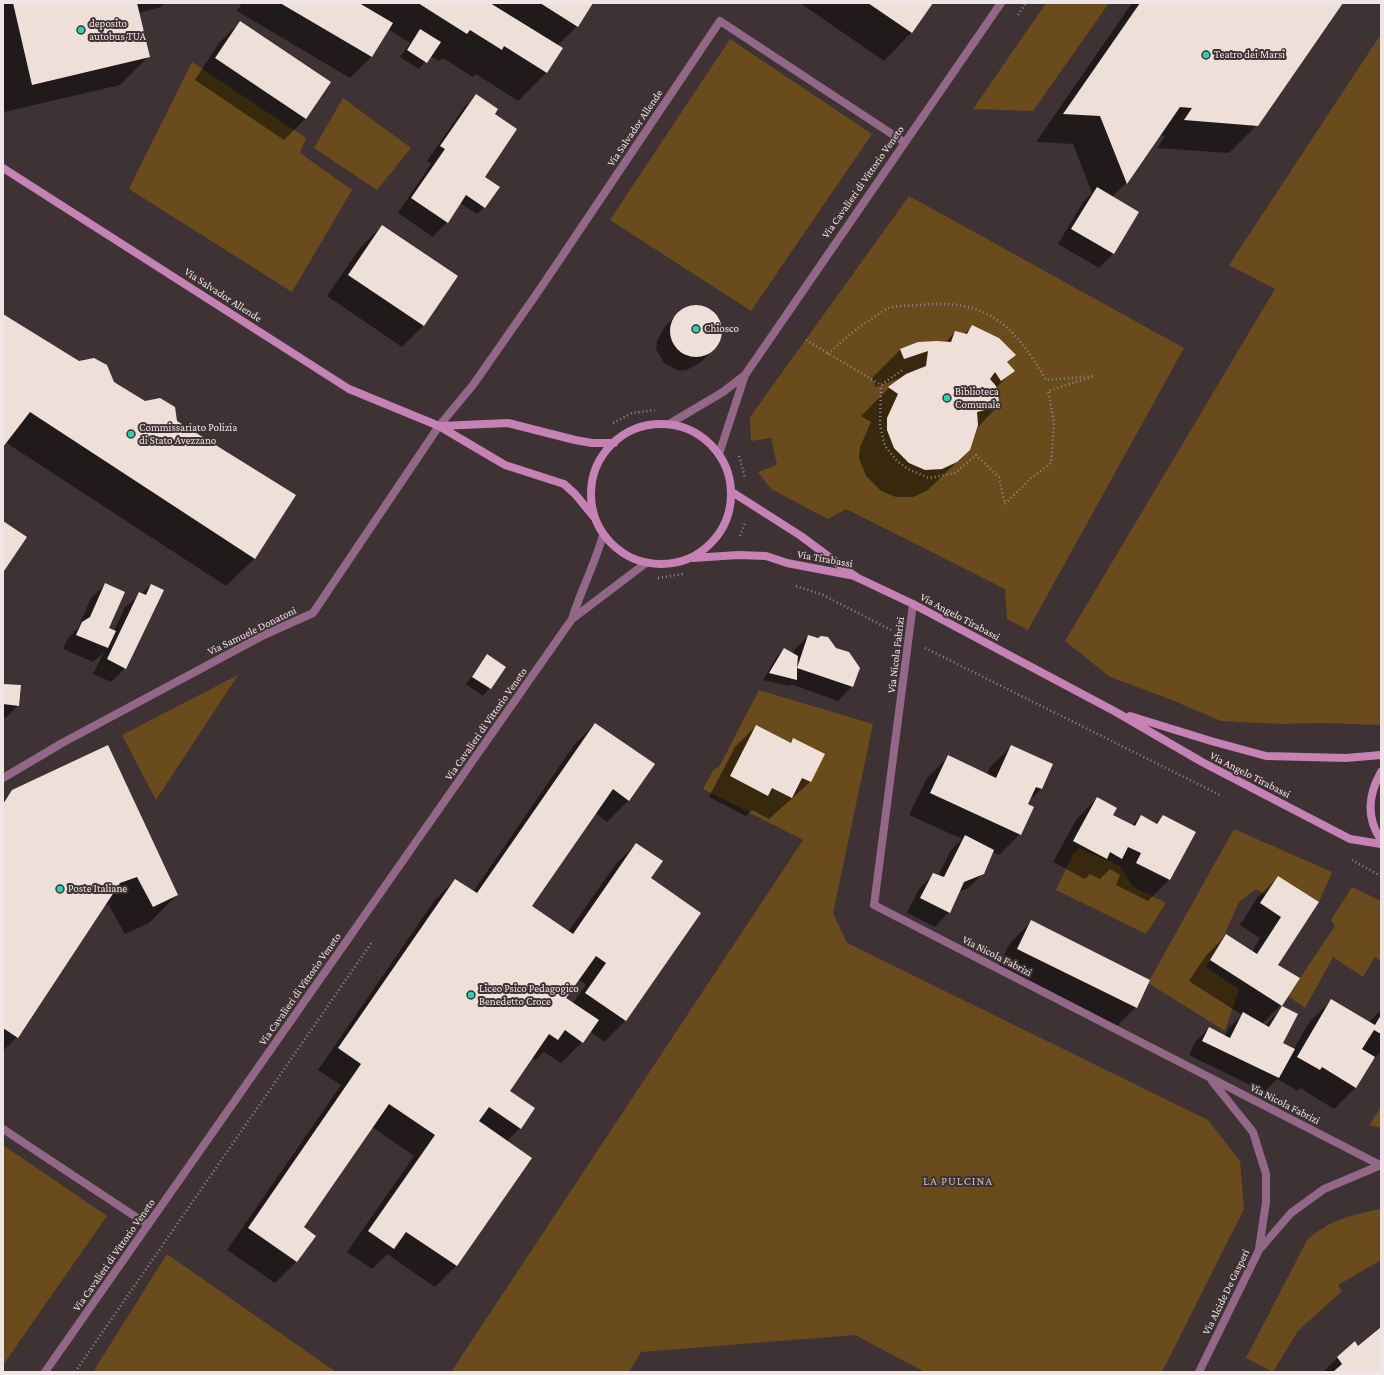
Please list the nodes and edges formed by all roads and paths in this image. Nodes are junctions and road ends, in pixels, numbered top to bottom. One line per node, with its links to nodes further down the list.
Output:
1 (1001, 3): 2 (street, Via Cavalieri di Vittorio Veneto)
2 (904, 142): 7 (street, Via Cavalieri di Vittorio Veneto); 10 (street, Via Salvador Allende)
3 (3, 168): 10 (street, Via Salvador Allende)
4 (806, 340): 5 (path)
5 (828, 354): 8 (path); 8 (path)
6 (904, 369): 8 (path)
7 (745, 375): 9 (street, Via Cavalieri di Vittorio Veneto); 12 (street, Via Cavalieri di Vittorio Veneto)
8 (881, 385)
9 (669, 424): 11 (street); 12 (street)
10 (439, 426): 11 (street, Via Salvador Allende); 14 (street, Via Salvador Allende); 26 (street, Via Samuele Donatoni)
11 (614, 443): 14 (street)
12 (719, 454): 13 (street)
13 (732, 492): 16 (street); 18 (street, Via Tirabassi)
14 (594, 516): 15 (street)
15 (603, 534): 17 (street); 21 (street, Via Cavalieri di Vittorio Veneto)
16 (692, 558): 17 (street); 18 (street, Via Tirabassi)
17 (646, 563): 21 (street, Via Cavalieri di Vittorio Veneto)
18 (856, 577): 20 (street, Via Angelo Tirabassi)
19 (792, 585): 22 (path)
20 (913, 604): 22 (street, Via Nicola Fabrizi); 23 (street, Via Angelo Tirabassi)
21 (572, 619): 36 (street, Via Cavalieri di Vittorio Veneto)
22 (909, 639): 27 (path); 33 (street, Via Nicola Fabrizi)
23 (1116, 712): 24 (street, Via Angelo Tirabassi); 29 (street, Via Angelo Tirabassi)
24 (1381, 755)
25 (1381, 772): 28 (street)
26 (3, 778)
27 (1220, 795)
28 (1381, 840)
29 (1381, 844)
30 (1346, 857): 31 (path)
31 (1381, 876)
32 (374, 939): 39 (path)
33 (1210, 1079): 35 (street, Via Nicola Fabrizi); 37 (street)
34 (3, 1129): 36 (street)
35 (1380, 1165): 37 (street, Via Alcide De Gasperi)
36 (148, 1225): 38 (street, Via Cavalieri di Vittorio Veneto)
37 (1259, 1250): 40 (street, Via Alcide De Gasperi)
38 (45, 1372)
39 (75, 1372)
40 (1199, 1372)

